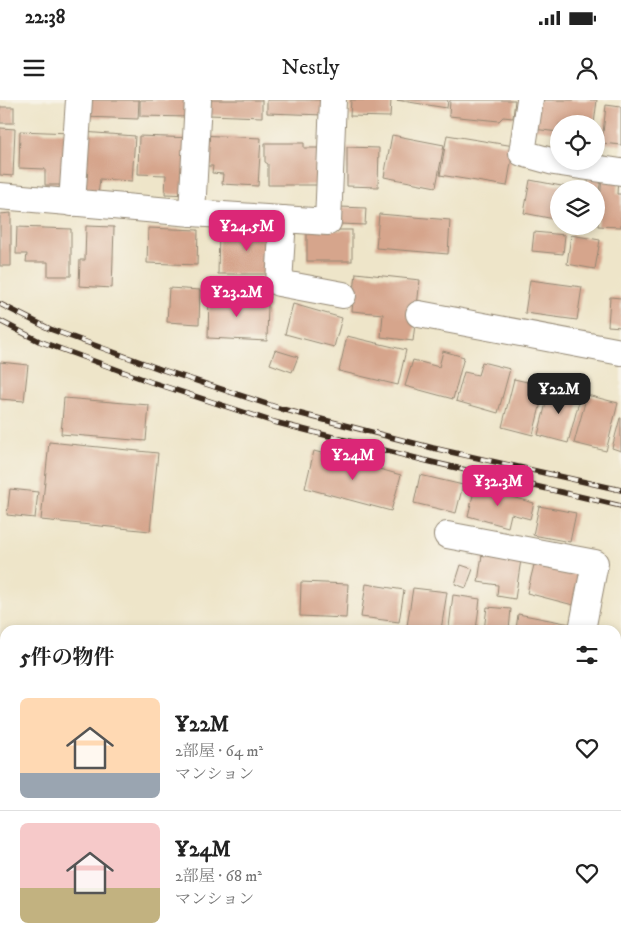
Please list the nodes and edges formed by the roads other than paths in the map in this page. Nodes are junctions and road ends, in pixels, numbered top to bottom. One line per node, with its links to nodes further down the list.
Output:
1 (79, 100): 7 (street)
2 (198, 100): 8 (street)
3 (332, 100): 9 (street)
4 (530, 100): 5 (street)
5 (621, 172)
6 (0, 196): 7 (street)
7 (72, 203): 8 (street)
8 (192, 214): 9 (street)
9 (283, 219): 10 (street)
10 (343, 295)
11 (419, 314): 12 (street)
12 (621, 352)
13 (447, 534): 14 (street)
14 (583, 625)

